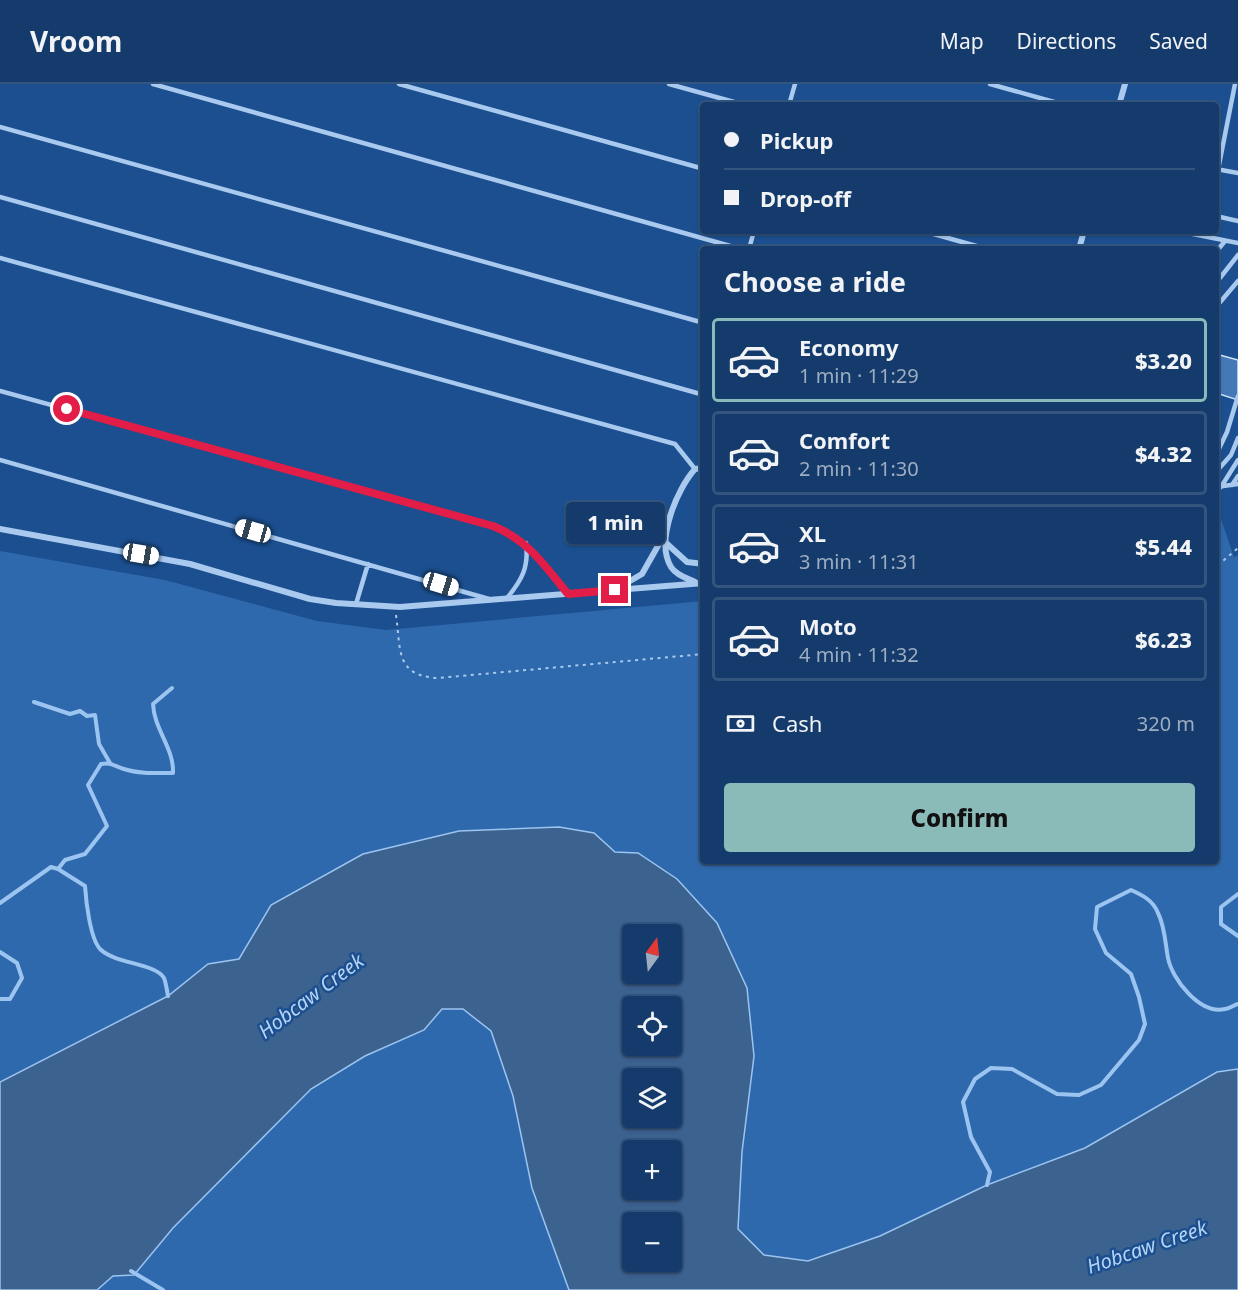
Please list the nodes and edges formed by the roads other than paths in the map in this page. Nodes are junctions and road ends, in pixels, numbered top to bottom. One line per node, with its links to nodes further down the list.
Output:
1 (153, 84): 24 (lane)
2 (399, 84): 14 (lane)
3 (669, 84): 8 (lane)
4 (795, 84): 9 (lane)
5 (990, 84): 10 (lane)
6 (1125, 84): 11 (street)
7 (1235, 84): 13 (lane)
8 (734, 102)
9 (790, 102)
10 (1054, 102)
11 (1120, 102)
12 (0, 126): 32 (lane)
13 (1219, 160)
14 (700, 168)
15 (1219, 169): 16 (lane)
16 (1238, 173)
17 (0, 197): 34 (lane)
18 (1219, 217): 19 (lane)
19 (1238, 221)
20 (934, 234): 25 (lane)
21 (1192, 234): 22 (lane)
22 (1225, 241): 23 (lane); 26 (lane)
23 (1238, 243)
24 (730, 246)
25 (976, 246)
26 (1219, 248)
27 (1238, 255): 29 (lane)
28 (0, 258): 41 (lane)
29 (1219, 279)
30 (1238, 281): 31 (lane)
31 (1219, 303)
32 (700, 322)
33 (0, 391): 49 (lane)
34 (700, 394)
35 (1238, 396): 37 (lane)
36 (1238, 438): 42 (lane)
37 (1219, 449)
38 (0, 460): 50 (lane)
39 (1238, 460): 45 (lane)
40 (700, 468): 41 (street)
41 (695, 469): 46 (street)
42 (1219, 469)
43 (1238, 476): 44 (lane)
44 (1235, 484): 45 (lane)
45 (1219, 487)
46 (669, 525): 48 (street); 53 (street)
47 (0, 529): 57 (street)
48 (664, 542): 51 (street); 52 (street)
49 (526, 543): 54 (lane); 55 (lane)
50 (368, 564): 56 (lane); 57 (lane)
51 (700, 564)
52 (700, 583): 53 (street)
53 (615, 590): 54 (street)
54 (568, 594): 55 (street)
55 (507, 598): 56 (street)
56 (491, 599): 57 (street)
57 (356, 604)

